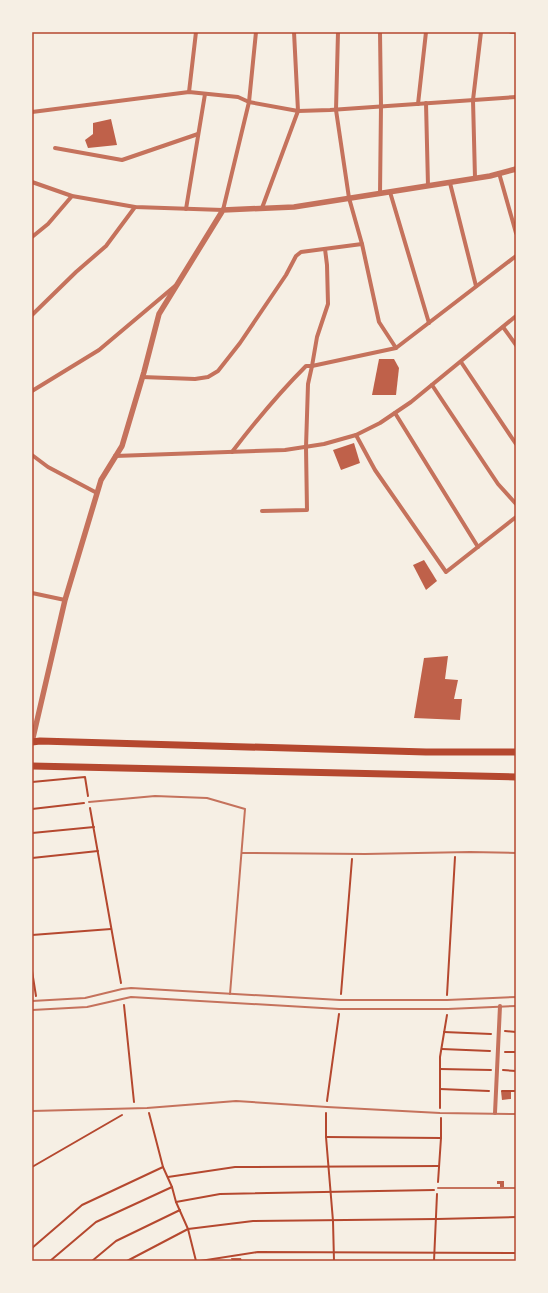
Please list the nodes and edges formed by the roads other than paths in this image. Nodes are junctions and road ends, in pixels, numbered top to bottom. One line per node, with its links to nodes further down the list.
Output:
1 (196, 32): 10 (street)
2 (256, 32): 14 (street)
3 (294, 32): 19 (street)
4 (338, 32): 18 (street)
5 (380, 32): 17 (street)
6 (426, 32): 16 (street)
7 (481, 32): 13 (street)
8 (511, 32): 9 (street)
9 (516, 32)
10 (189, 92): 11 (street); 20 (street)
11 (205, 94): 14 (street); 21 (street)
12 (516, 97): 13 (street)
13 (473, 100): 15 (street); 25 (street)
14 (249, 102): 19 (street); 36 (street)
15 (426, 103): 16 (street); 28 (street)
16 (418, 104): 17 (street)
17 (381, 106): 18 (street); 30 (street)
18 (336, 110): 19 (street); 32 (street)
19 (298, 111): 34 (street)
20 (32, 112)
21 (198, 134): 22 (street); 35 (street)
22 (55, 148)
23 (516, 169): 24 (street)
24 (499, 173): 25 (street); 37 (street)
25 (475, 178): 27 (street)
26 (32, 182): 31 (street)
27 (450, 182): 28 (street); 43 (street)
28 (428, 186): 29 (street)
29 (390, 192): 30 (street); 46 (street)
30 (380, 194): 32 (street)
31 (72, 196): 33 (street); 38 (street)
32 (349, 198): 34 (street); 39 (street)
33 (135, 207): 35 (street); 44 (street)
34 (262, 208): 36 (street)
35 (186, 209): 36 (street)
36 (223, 210): 42 (street)
37 (516, 232)
38 (32, 237)
39 (362, 244): 40 (street); 49 (street)
40 (325, 249): 51 (street); 52 (street)
41 (516, 256): 43 (street)
42 (178, 283): 52 (street); 54 (street)
43 (476, 286): 46 (street)
44 (32, 315)
45 (516, 316): 47 (street)
46 (429, 323): 49 (street)
47 (503, 327): 48 (street); 50 (street)
48 (516, 345)
49 (396, 348): 51 (street)
50 (461, 362): 53 (street); 57 (street)
51 (312, 366): 58 (street); 59 (street)
52 (142, 377): 61 (street)
53 (432, 386): 55 (street); 63 (street)
54 (32, 391)
55 (395, 413): 56 (street); 66 (street)
56 (356, 435): 58 (street); 66 (street)
57 (516, 444)
58 (306, 447): 59 (street); 64 (street)
59 (232, 452): 61 (street)
60 (32, 455): 62 (street)
61 (115, 456): 62 (street)
62 (97, 493): 68 (street)
63 (516, 504)
64 (262, 511)
65 (516, 517): 66 (street)
66 (478, 547)
67 (32, 593): 68 (street)
68 (65, 600): 69 (street)
69 (32, 742): 70 (main road)
70 (516, 752)
71 (32, 766): 72 (main road)
72 (516, 777)
73 (90, 802): 74 (lane)
74 (242, 853): 75 (lane); 76 (lane)
75 (516, 853)
76 (230, 994): 77 (lane); 78 (lane)
77 (516, 997)
78 (32, 1001)
79 (500, 1006): 80 (lane); 81 (lane); 83 (street)
80 (516, 1006)
81 (32, 1010)
82 (32, 1111): 83 (lane)
83 (495, 1113): 84 (lane)
84 (516, 1114)
85 (438, 1188): 86 (lane)
86 (516, 1188)

